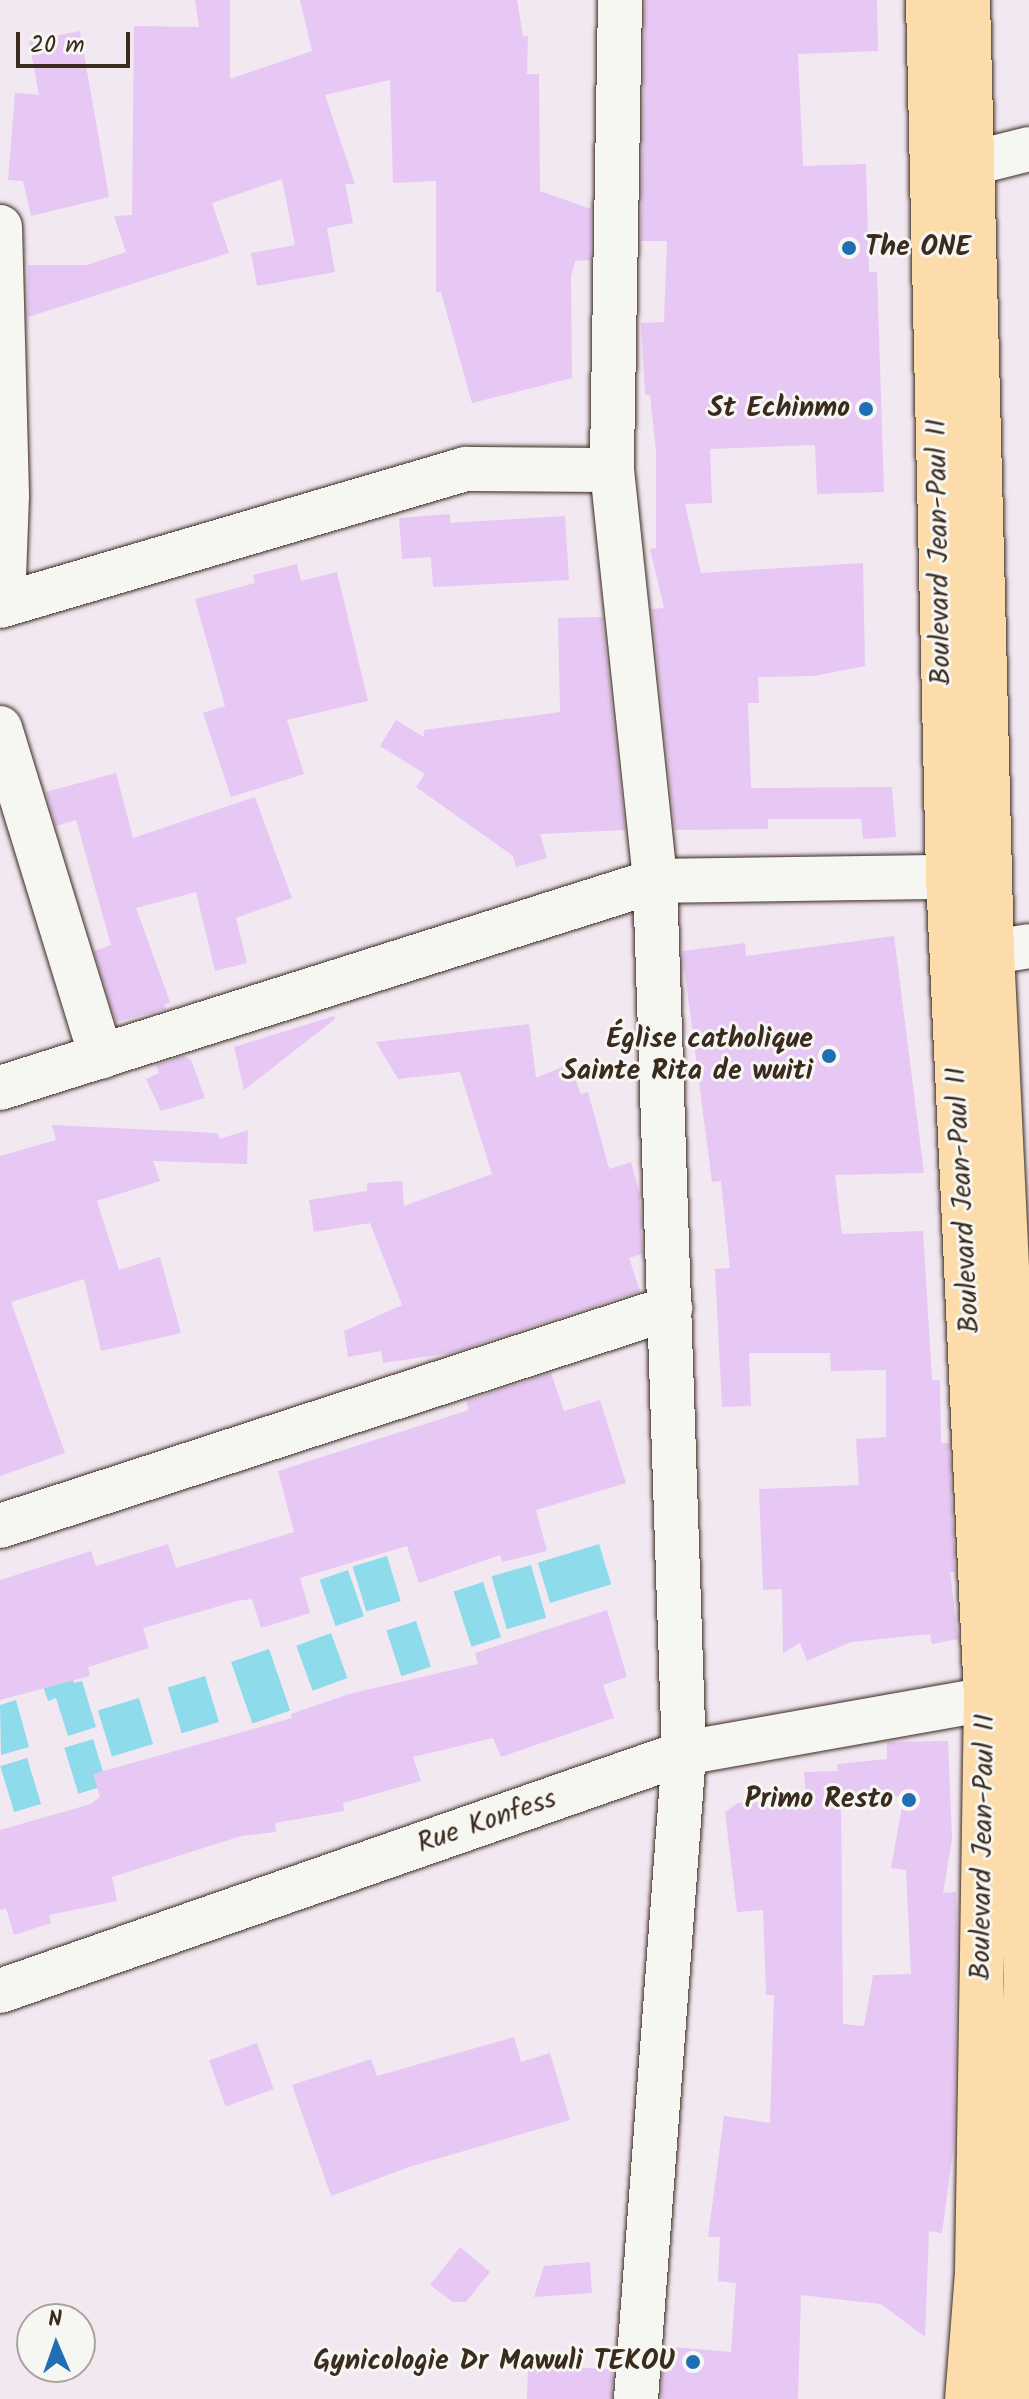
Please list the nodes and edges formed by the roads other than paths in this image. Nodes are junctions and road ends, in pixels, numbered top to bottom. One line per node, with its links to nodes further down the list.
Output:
1 (620, 0): 7 (street)
2 (928, 0): 10 (main road, Boulevard Jean-Paul II)
3 (968, 0): 5 (main road, Boulevard Jean-Paul II)
4 (1029, 149): 5 (street)
5 (973, 163): 12 (main road, Boulevard Jean-Paul II)
6 (0, 227): 8 (street)
7 (612, 470): 8 (street); 11 (street)
8 (2, 606)
9 (0, 728): 13 (street)
10 (948, 877): 11 (street); 17 (main road, Boulevard Jean-Paul II)
11 (655, 881): 13 (street); 15 (street)
12 (1010, 949): 19 (main road, Boulevard Jean-Paul II)
13 (101, 1057): 14 (street)
14 (0, 1088)
15 (670, 1308): 16 (street); 18 (street)
16 (0, 1526)
17 (986, 1699): 18 (street, Rue Konfess); 23 (main road, Boulevard Jean-Paul II)
18 (684, 1753): 20 (street, Rue Konfess); 22 (street)
19 (1028, 1976): 24 (main road, Boulevard Jean-Paul II)
20 (0, 1991)
21 (1029, 2397): 25 (street)
22 (636, 2399)
23 (967, 2399)
24 (1008, 2399)
25 (1019, 2399)

